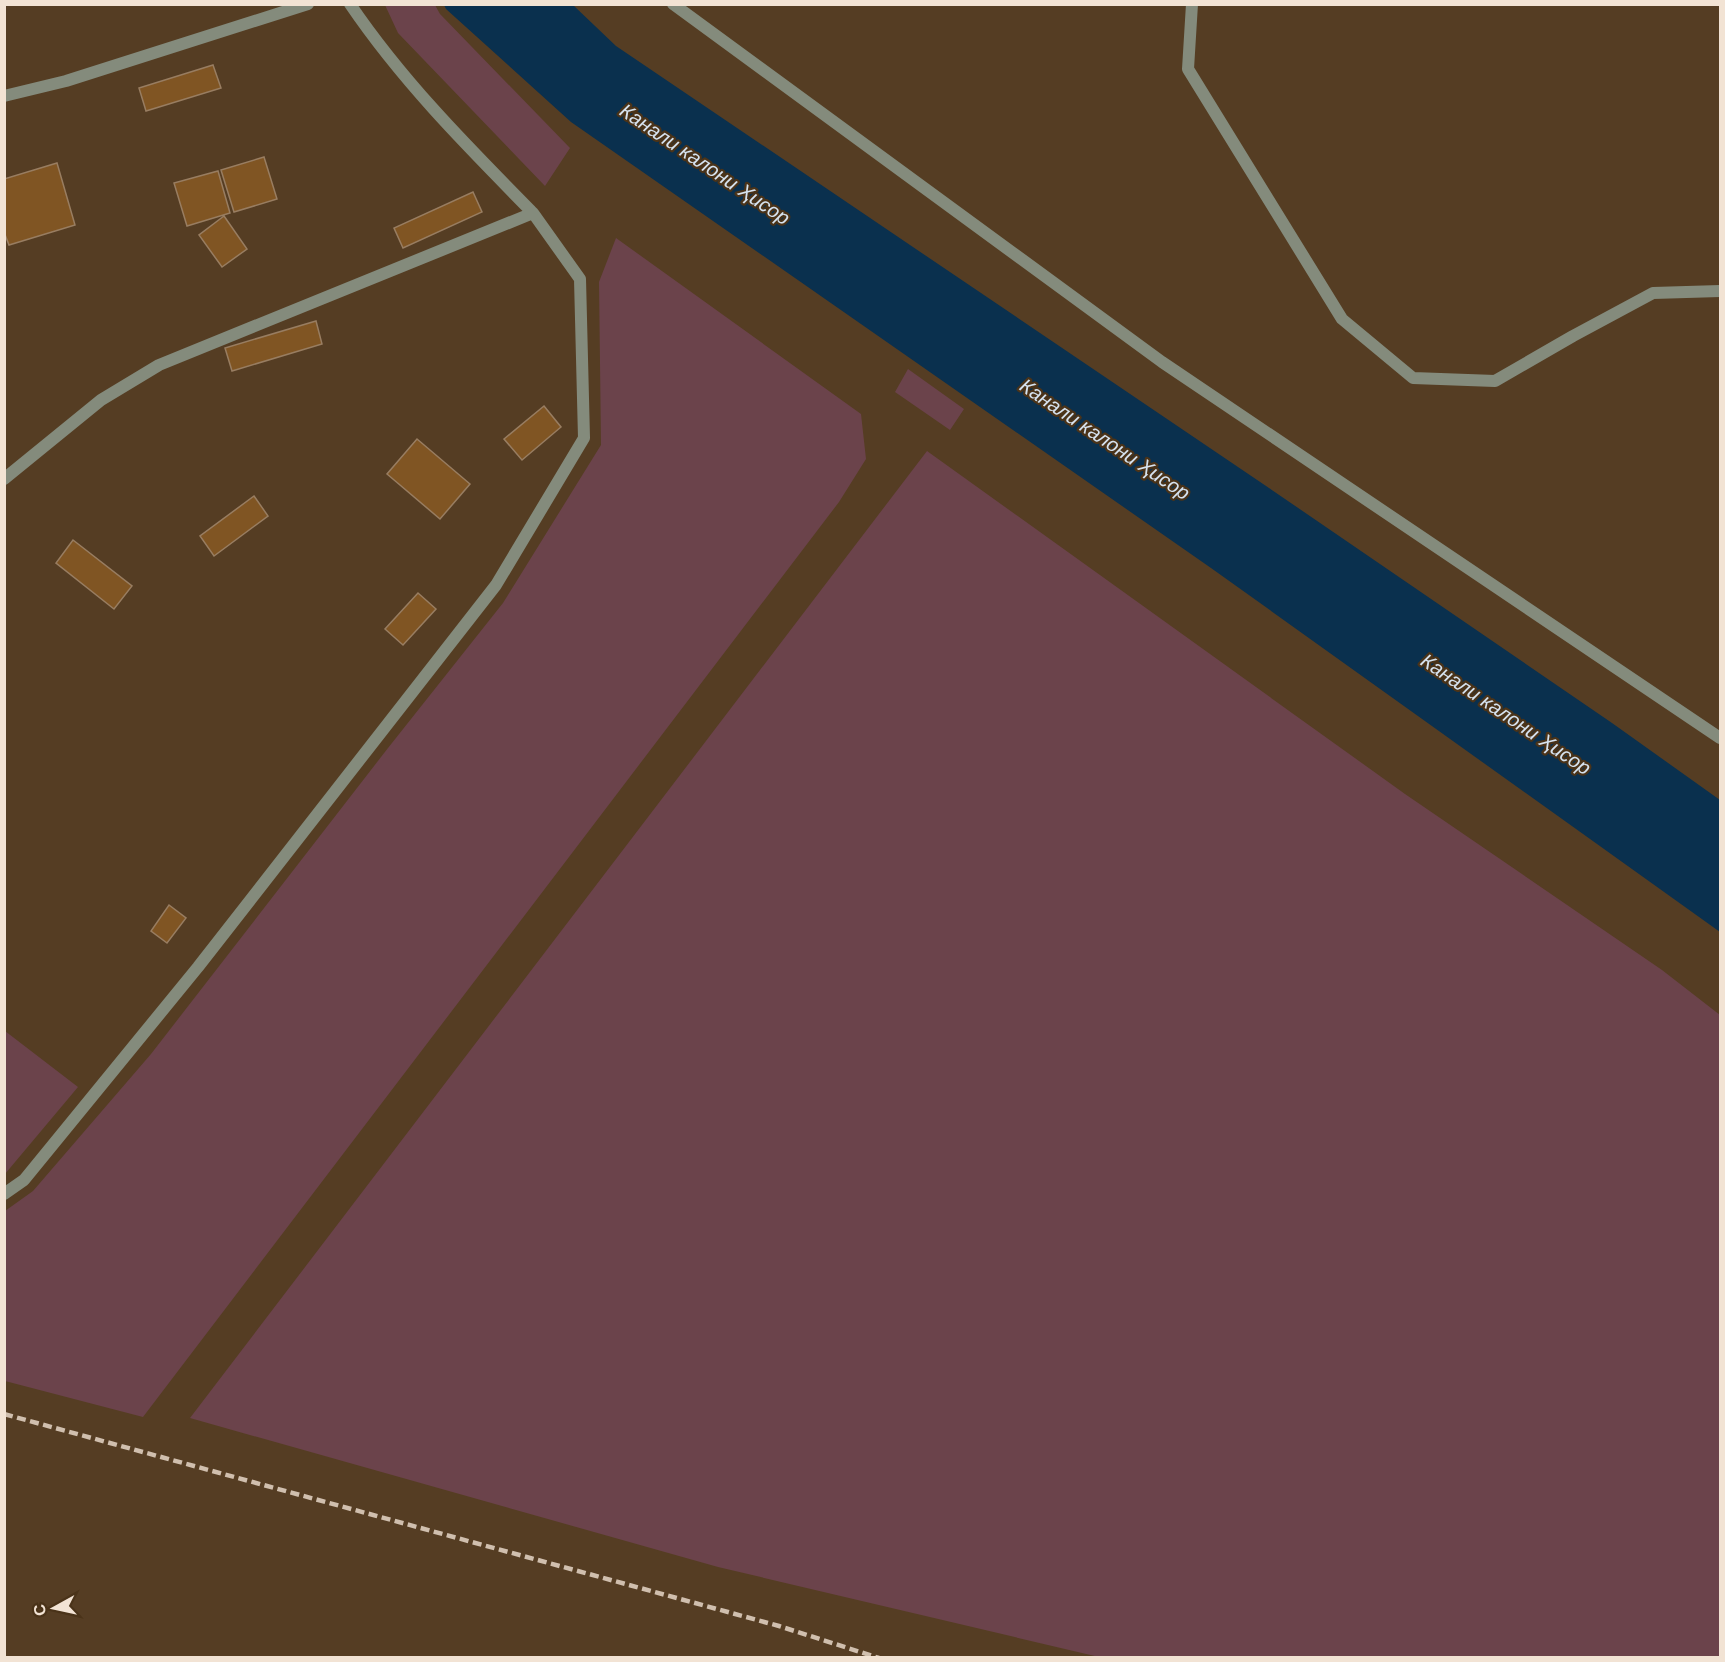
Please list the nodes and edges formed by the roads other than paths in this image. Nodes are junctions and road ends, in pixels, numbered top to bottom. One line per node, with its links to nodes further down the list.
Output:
1 (308, 4): 5 (street)
2 (350, 4): 6 (street)
3 (673, 4): 9 (street)
4 (1192, 4): 7 (street)
5 (4, 96)
6 (533, 213): 8 (street); 10 (street)
7 (1720, 291)
8 (4, 479)
9 (1720, 738)
10 (4, 1194)

